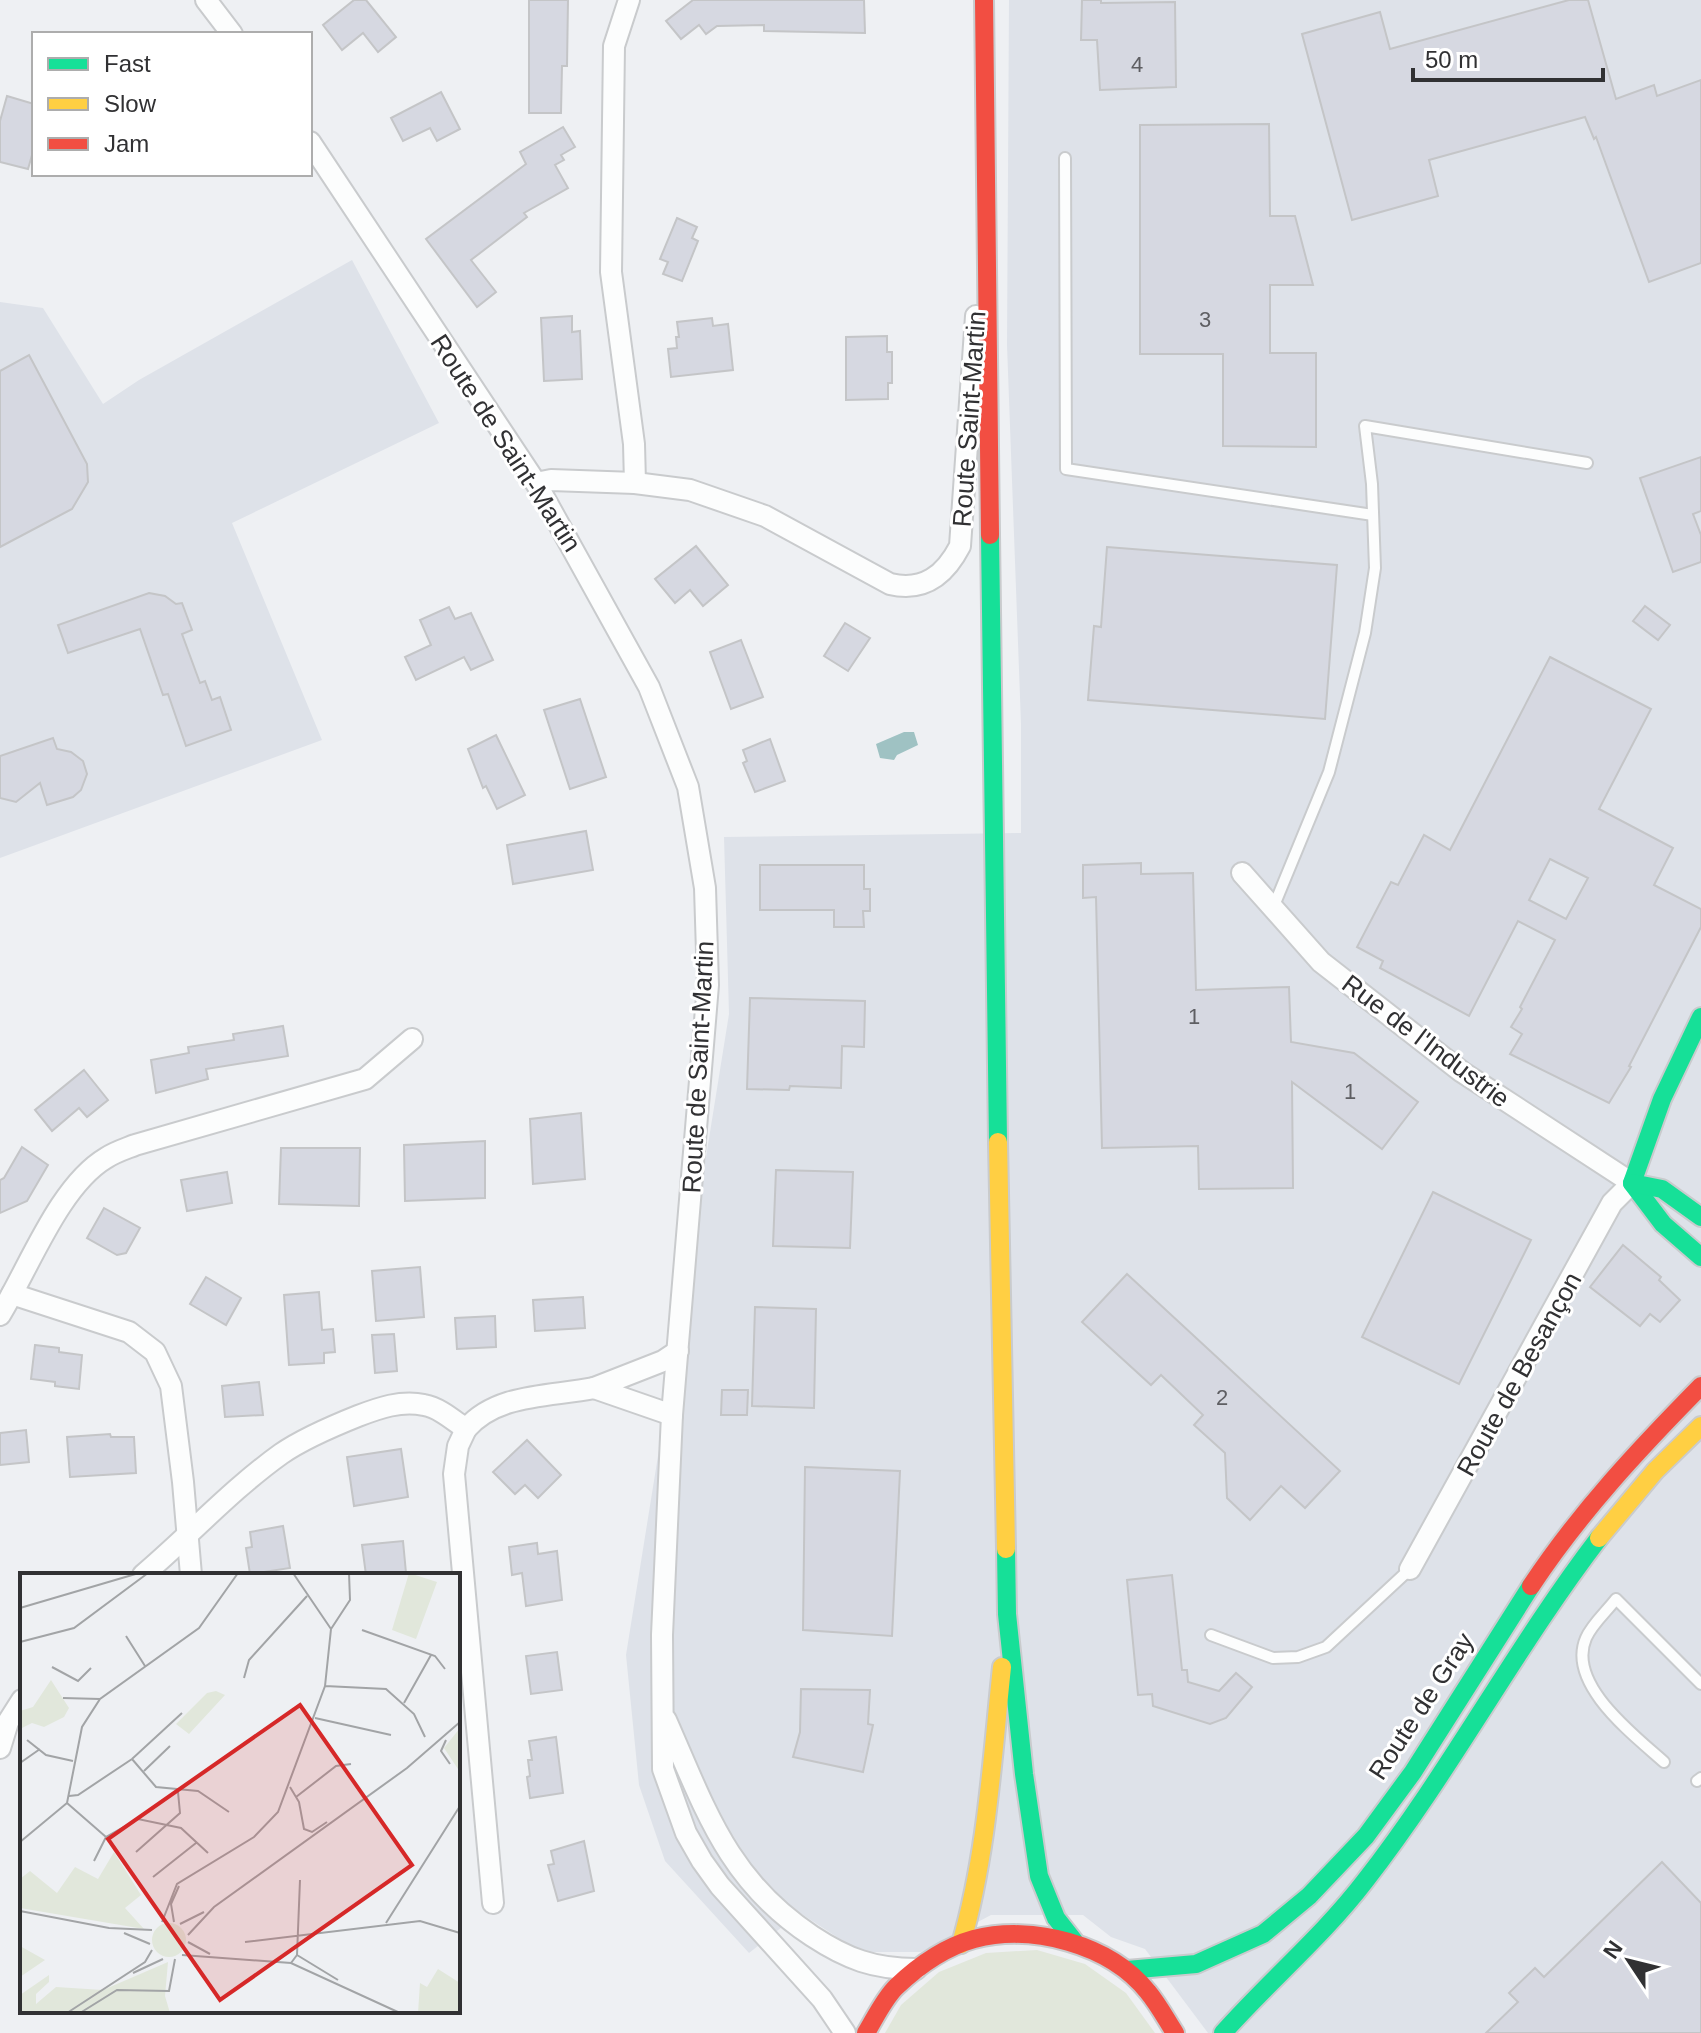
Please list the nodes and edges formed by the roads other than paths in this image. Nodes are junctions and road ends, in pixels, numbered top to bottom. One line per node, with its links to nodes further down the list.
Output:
1 (206, 0): 4 (street)
2 (629, 0): 10 (street)
3 (984, 0): 7 (main road)
4 (230, 32)
5 (312, 145): 9 (street, Route de Saint-Martin)
6 (1065, 158): 11 (lane)
7 (986, 164): 10 (street, Route Saint-Martin); 30 (main road)
8 (1587, 463): 11 (lane)
9 (536, 483): 10 (street, Route Saint-Martin); 20 (street, Route de Saint-Martin)
10 (635, 483)
11 (1373, 515): 13 (lane)
12 (1242, 873): 13 (street, Rue de l'Industrie)
13 (1273, 908): 16 (street, Rue de l'Industrie)
14 (1701, 1017): 16 (main road, Route de Besançon)
15 (412, 1039): 19 (street)
16 (1632, 1183): 17 (main road); 18 (main road); 27 (street, Route de Besançon)
17 (1701, 1217)
18 (1701, 1257)
19 (4, 1308): 26 (street)
20 (678, 1351): 22 (street); 23 (street, Route de Saint-Martin)
21 (1701, 1386): 41 (main road, Route de Gray)
22 (594, 1388): 23 (street); 25 (street)
23 (672, 1415): 34 (street, Route de Saint-Martin)
24 (1701, 1426): 45 (main road, Route de Gray)
25 (466, 1429): 26 (street); 37 (street)
26 (189, 1534): 28 (street); 29 (street)
27 (1410, 1569): 31 (lane)
28 (145, 1573)
29 (191, 1573)
30 (1007, 1614): 38 (main road); 39 (main road)
31 (1211, 1635)
32 (1701, 1684): 36 (lane)
33 (20, 1703): 35 (street)
34 (662, 1712): 40 (street); 42 (street, Route de Saint-Martin)
35 (0, 1748)
36 (1664, 1762)
37 (493, 1903)
38 (1074, 1941): 39 (main road); 41 (main road)
39 (961, 1944): 40 (main road)
40 (916, 1969): 43 (main road)
41 (1127, 1970): 44 (main road)
42 (845, 2033)
43 (866, 2033)
44 (1175, 2033)
45 (1223, 2033)

